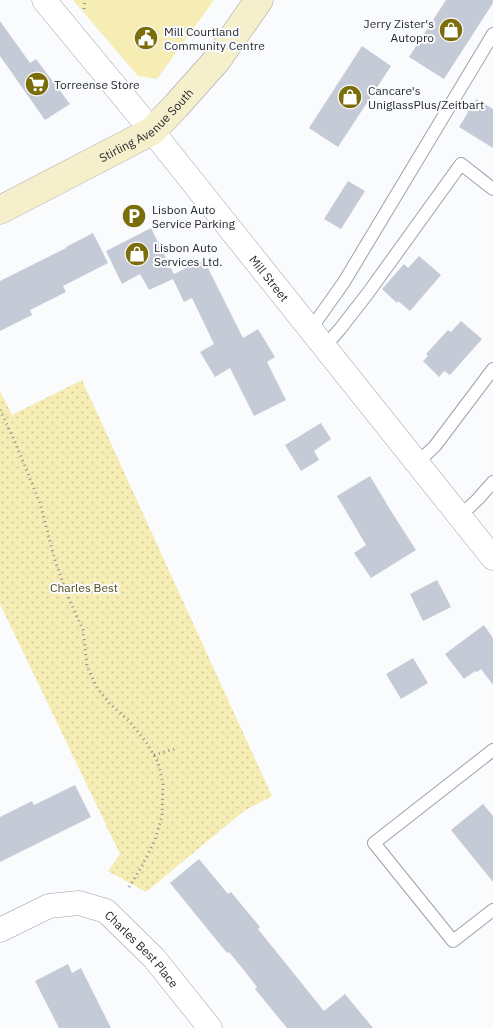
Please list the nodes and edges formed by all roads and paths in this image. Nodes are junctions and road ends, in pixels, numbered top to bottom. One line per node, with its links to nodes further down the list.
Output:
1 (44, 0): 4 (street, Mill Street)
2 (259, 0): 4 (street, Stirling Avenue South)
3 (493, 34): 7 (lane)
4 (152, 131): 6 (street, Stirling Avenue South); 7 (street, Mill Street)
5 (493, 189): 7 (lane)
6 (0, 210)
7 (318, 338): 10 (street, Mill Street)
8 (493, 369): 10 (lane)
9 (0, 410): 16 (path)
10 (417, 462): 12 (street, Mill Street)
11 (493, 482): 12 (lane)
12 (460, 516): 13 (street, Mill Street)
13 (493, 558)
14 (178, 748): 16 (path)
15 (493, 750): 18 (lane)
16 (154, 755): 17 (path)
17 (127, 890)
18 (493, 910)
19 (0, 930): 20 (street, Charles Best Place)
20 (210, 1028)

